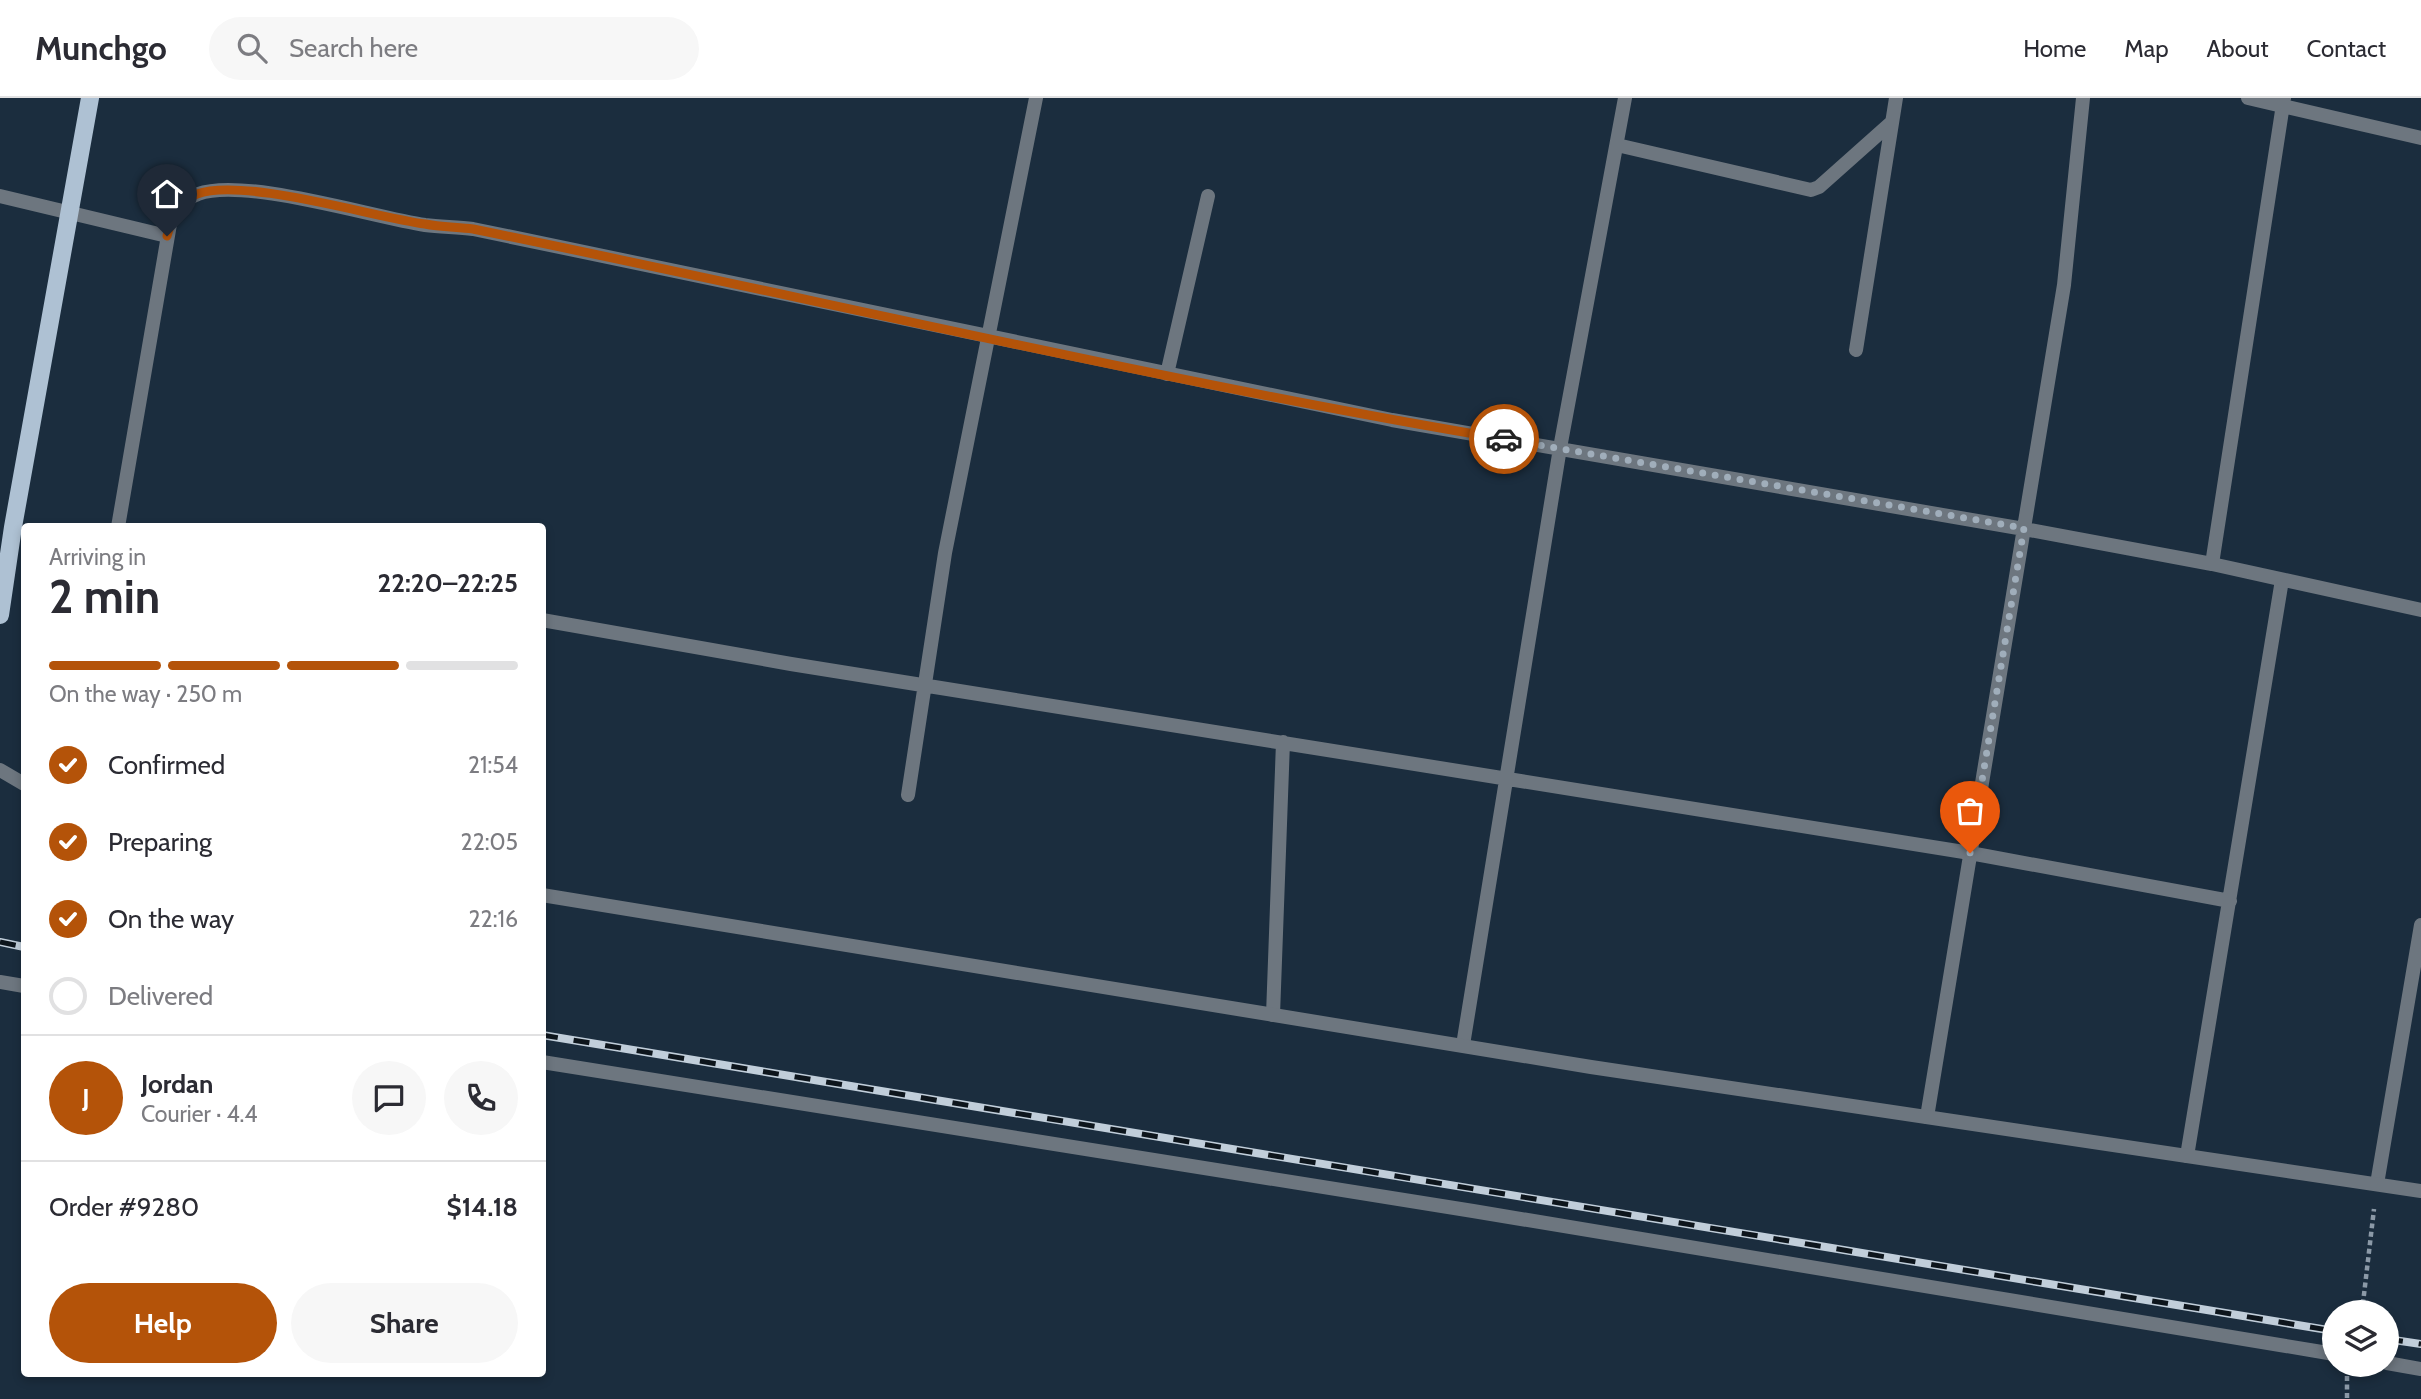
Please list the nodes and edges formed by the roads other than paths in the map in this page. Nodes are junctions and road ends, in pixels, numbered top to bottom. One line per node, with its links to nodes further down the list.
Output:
1 (90, 98): 13 (main road)
2 (1036, 98): 15 (street)
3 (1625, 98): 10 (street)
4 (1896, 98): 8 (street)
5 (2083, 98): 21 (street)
6 (2248, 98): 7 (street)
7 (2284, 102): 9 (street); 22 (street)
8 (1892, 122): 10 (street); 16 (street)
9 (2421, 138)
10 (1617, 145): 18 (street)
11 (0, 196): 13 (street)
12 (1208, 196): 17 (street)
13 (69, 213): 14 (street); 20 (main road)
14 (167, 236): 15 (street); 19 (street)
15 (988, 338): 17 (street); 27 (street)
16 (1856, 350)
17 (1167, 374): 18 (street)
18 (1560, 448): 21 (street); 30 (street)
19 (119, 523)
20 (18, 528): 25 (main road)
21 (2024, 528): 22 (street); 33 (street)
22 (2212, 564): 23 (street)
23 (2283, 580): 24 (street); 35 (street)
24 (2421, 610)
25 (0, 615)
26 (546, 621): 27 (street)
27 (923, 685): 28 (street); 32 (street)
28 (1283, 742): 30 (street); 39 (street)
29 (0, 770): 31 (street)
30 (1505, 777): 33 (street); 40 (street)
31 (21, 782)
32 (908, 795)
33 (1970, 853): 35 (street); 42 (street)
34 (546, 896): 39 (street)
35 (2230, 901): 43 (street)
36 (2421, 925): 44 (street)
37 (0, 982): 38 (street)
38 (21, 986)
39 (1273, 1015): 40 (street)
40 (1463, 1045): 42 (street)
41 (546, 1063): 46 (street)
42 (1927, 1117): 43 (street)
43 (2187, 1156): 44 (street)
44 (2376, 1184): 45 (street)
45 (2421, 1191)
46 (2322, 1352)
47 (2399, 1365): 48 (street)
48 (2421, 1369)

